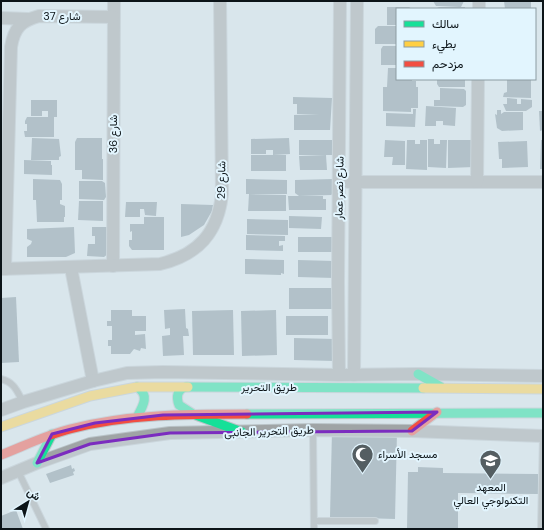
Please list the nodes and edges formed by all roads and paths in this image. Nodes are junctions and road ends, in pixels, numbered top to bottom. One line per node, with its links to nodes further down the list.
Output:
1 (114, 1): 5 (street, شارع 36)
2 (220, 1): 13 (street, شارع 29)
3 (340, 1): 9 (street, شارع نصر عمار)
4 (357, 1): 10 (street, شارع نصر عمار)
5 (113, 17): 7 (street, شارع 37); 13 (street, شارع 36)
6 (1, 18): 7 (street)
7 (28, 19): 15 (street, شارع 37)
8 (478, 80): 11 (street)
9 (339, 182): 10 (street); 18 (street, شارع نصر عمار)
10 (355, 182): 11 (street); 19 (street, شارع نصر عمار)
11 (477, 182): 12 (street)
12 (543, 182)
13 (113, 266): 14 (street, شارع 29)
14 (71, 268): 15 (street, شارع 29); 22 (street)
15 (3, 269)
16 (266, 374): 18 (street); 22 (street); 25 (street)
17 (418, 374): 19 (street); 20 (street); 26 (street)
18 (339, 375): 19 (street)
19 (354, 375)
20 (543, 376)
21 (1, 379): 28 (lane)
22 (93, 381): 28 (street)
23 (137, 387): 24 (street, طريق التحرير); 33 (street); 34 (street, طريق التحرير)
24 (186, 387): 25 (street, طريق التحرير); 32 (street)
25 (268, 387): 26 (street, طريق التحرير)
26 (443, 388): 27 (street, طريق التحرير)
27 (543, 389)
28 (23, 402): 29 (street)
29 (1, 410)
30 (437, 412): 31 (street); 32 (street); 36 (street)
31 (543, 413)
32 (193, 414): 33 (street); 37 (street)
33 (137, 417): 38 (street)
34 (1, 427)
35 (313, 430): 36 (street, طريق التحرير الجانبى); 37 (street, طريق التحرير الجانبى); 44 (lane)
36 (412, 431): 39 (street, طريق التحرير الجانبى)
37 (242, 432): 41 (street, طريق التحرير الجانبى)
38 (52, 434): 40 (street); 41 (street)
39 (543, 436): 48 (lane)
40 (1, 455)
41 (37, 463): 42 (street, طريق التحرير الجانبى)
42 (18, 471): 43 (street, طريق التحرير الجانبى); 46 (lane)
43 (1, 478)
44 (314, 521): 45 (lane); 47 (lane)
45 (375, 522)
46 (46, 529)
47 (314, 529)
48 (542, 529)

